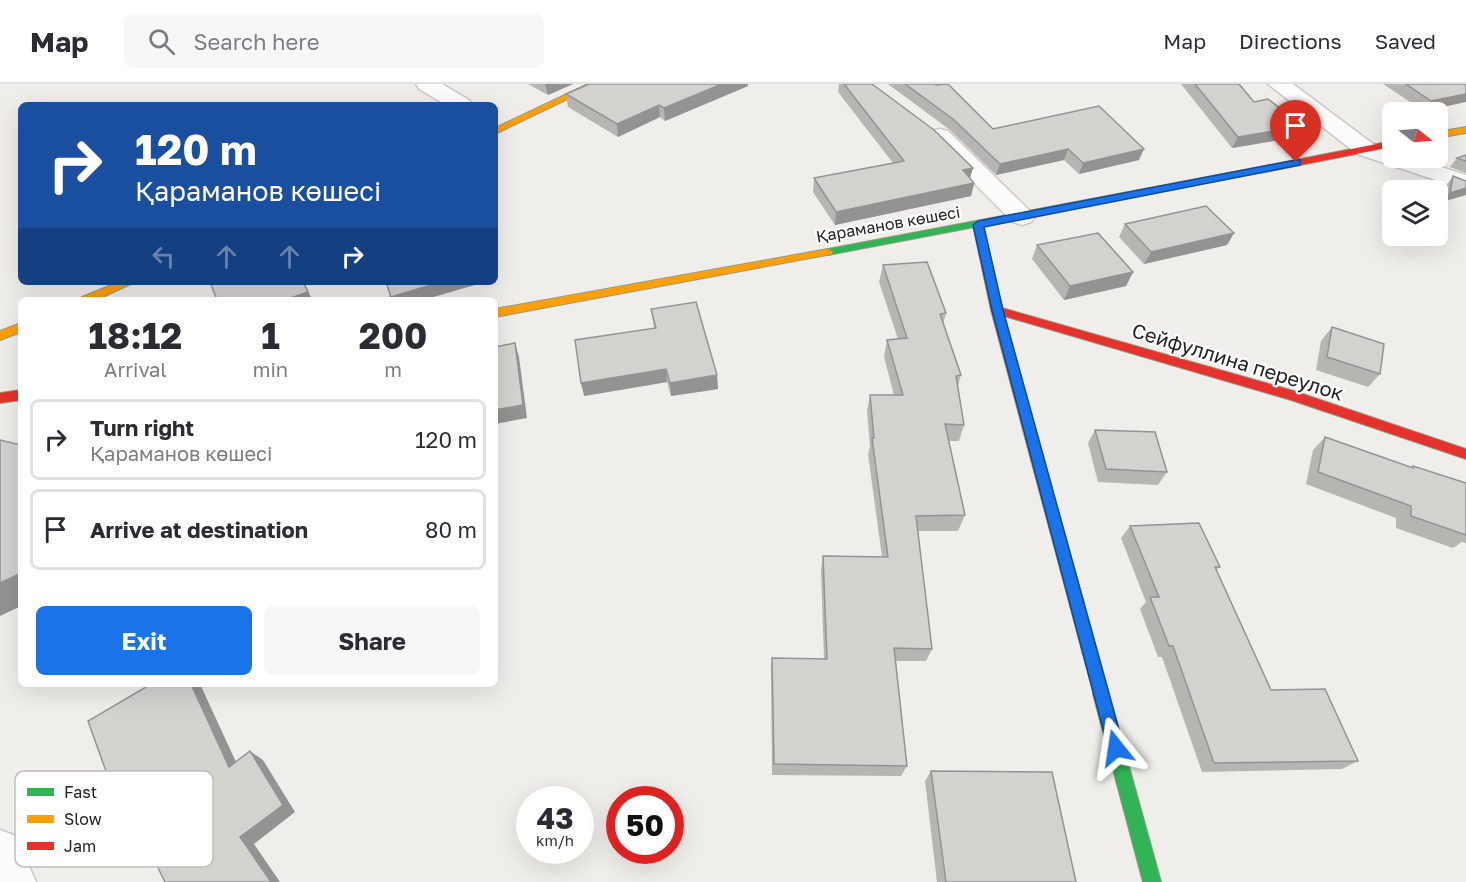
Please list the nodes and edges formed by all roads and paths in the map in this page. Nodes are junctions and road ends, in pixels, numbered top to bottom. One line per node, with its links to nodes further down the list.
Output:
1 (427, 84): 4 (street)
2 (595, 84): 6 (main road)
3 (1279, 84): 10 (street)
4 (456, 102)
5 (922, 123): 12 (street)
6 (498, 128)
7 (1466, 130): 8 (main road)
8 (1448, 133)
9 (1382, 146): 10 (main road, Қараманов көшесі)
10 (1365, 149): 11 (street); 12 (main road, Қараманов көшесі)
11 (1466, 183)
12 (1022, 217): 13 (main road, Қараманов көшесі)
13 (978, 225): 16 (main road); 17 (main road, Қараманов көшесі)
14 (122, 285): 15 (main road)
15 (93, 297)
16 (998, 310): 22 (main road, Сейфуллина переулок); 25 (main road)
17 (498, 312)
18 (18, 328): 19 (main road)
19 (0, 336)
20 (18, 395): 21 (main road)
21 (0, 398)
22 (1466, 454)
23 (0, 852): 24 (street)
24 (14, 882)
25 (1152, 882)

